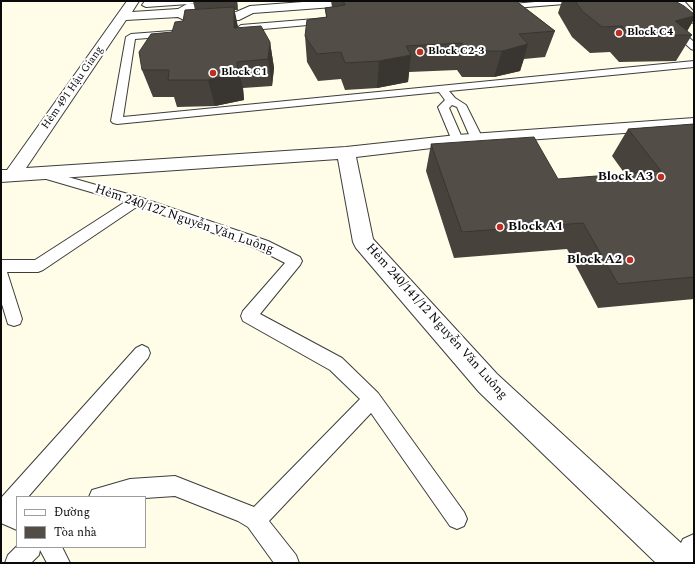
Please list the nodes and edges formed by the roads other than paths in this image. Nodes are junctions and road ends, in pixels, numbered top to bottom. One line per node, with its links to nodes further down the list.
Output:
1 (133, 1): 9 (street, Hẻm 491 Hậu Giang)
2 (149, 1): 3 (lane)
3 (203, 1)
4 (360, 1): 9 (street)
5 (577, 1): 8 (lane)
6 (642, 1): 14 (lane)
7 (677, 1): 10 (street)
8 (491, 8)
9 (123, 16): 23 (street, Hẻm 491 Hậu Giang)
10 (694, 19)
11 (334, 20): 12 (lane)
12 (233, 29)
13 (178, 33): 16 (lane)
14 (694, 47)
15 (694, 64): 16 (lane)
16 (442, 89): 17 (lane)
17 (451, 100): 19 (lane); 20 (lane)
18 (694, 123): 19 (street, Hẻm 240/127 Nguyễn Văn Luông)
19 (477, 139): 20 (street, Hẻm 240/127 Nguyễn Văn Luông)
20 (456, 140): 21 (street, Hẻm 240/127 Nguyễn Văn Luông)
21 (346, 154): 22 (street, Hẻm 240/127 Nguyễn Văn Luông); 42 (street, Hẻm 240/141/12 Nguyễn Văn Luông)
22 (40, 173): 23 (street, Hẻm 240/127 Nguyễn Văn Luông); 24 (lane, Hẻm 240/127 Nguyễn Văn Luông)
23 (7, 175)
24 (137, 201): 25 (lane); 29 (lane, Hẻm 240/127 Nguyễn Văn Luông)
25 (1, 266)
26 (1, 275): 27 (lane)
27 (14, 319)
28 (142, 353): 31 (lane)
29 (372, 399): 34 (lane, Hẻm 240/127 Nguyễn Văn Luông); 35 (lane)
30 (16, 496): 33 (lane)
31 (16, 496)
32 (103, 496): 35 (lane)
33 (16, 519)
34 (457, 519)
35 (255, 520): 41 (lane)
36 (30, 548): 39 (lane)
37 (51, 548): 40 (lane)
38 (694, 550): 43 (street)
39 (16, 563)
40 (59, 563)
41 (288, 563)
42 (679, 563)
43 (687, 563)

